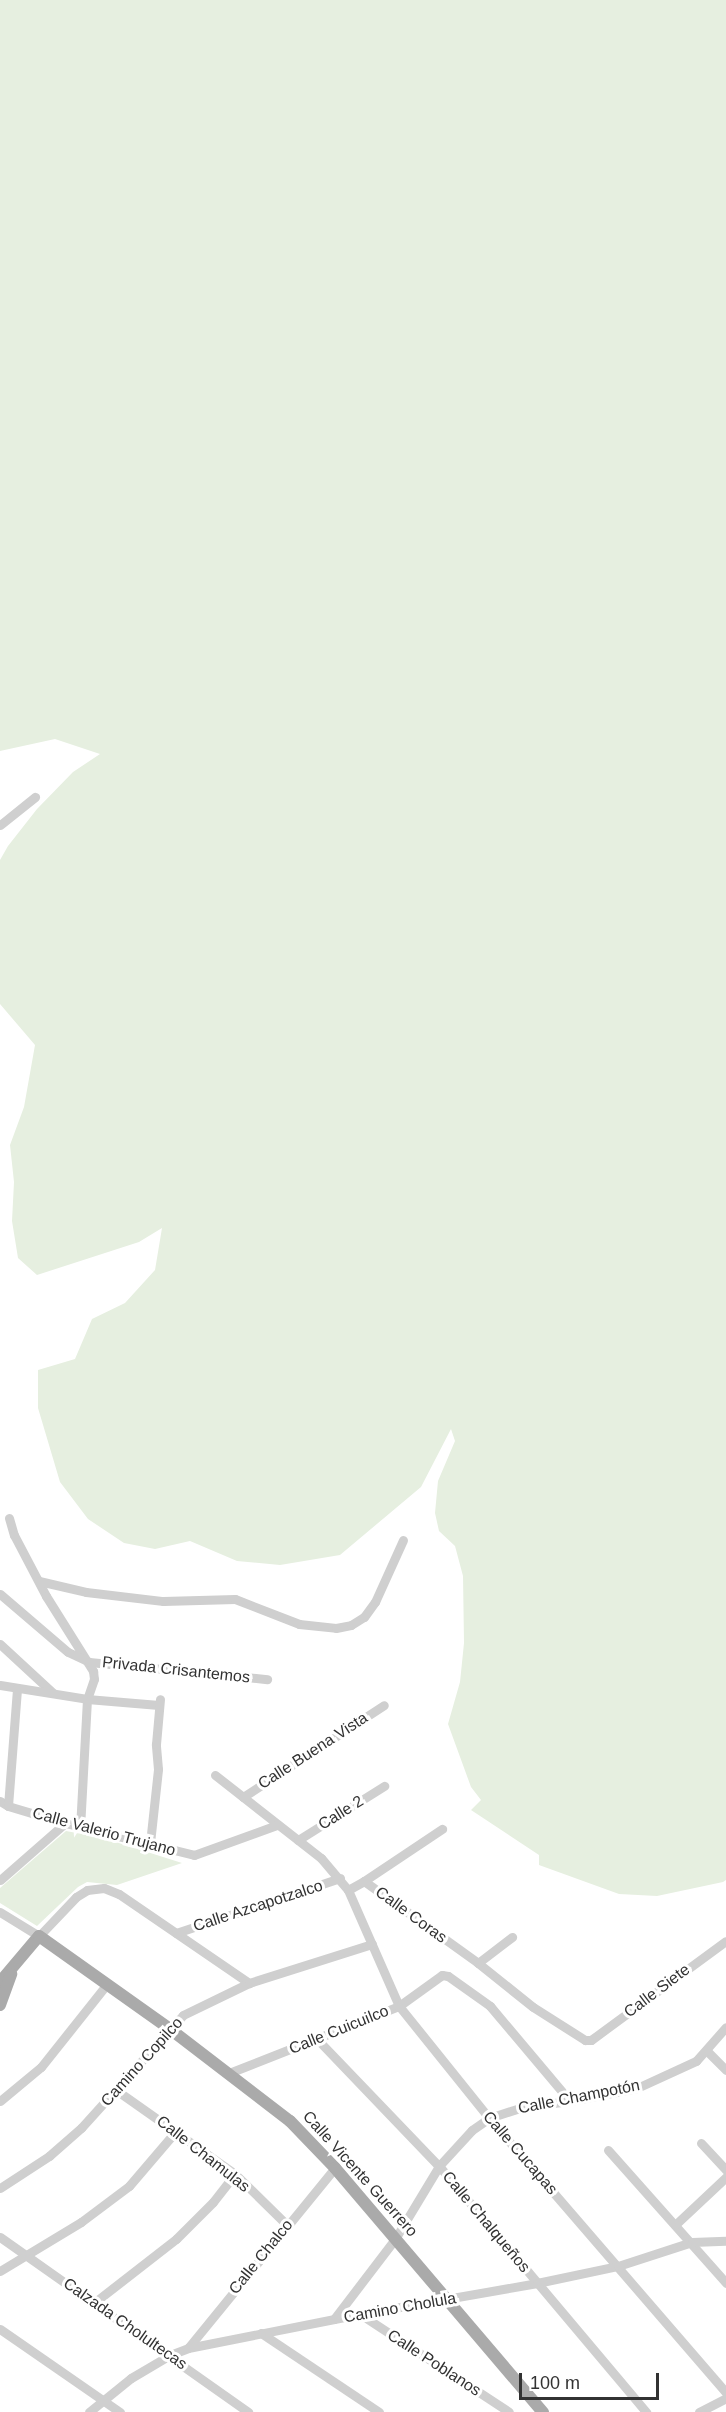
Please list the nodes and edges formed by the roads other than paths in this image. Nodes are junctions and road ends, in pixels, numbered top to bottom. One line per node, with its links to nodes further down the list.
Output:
1 (35, 797): 2 (street)
2 (0, 825)
3 (9, 1518): 5 (street)
4 (403, 1540): 5 (street)
5 (39, 1581): 8 (street)
6 (0, 1594): 8 (street, Privada Crisantemos)
7 (0, 1644): 12 (street)
8 (89, 1662): 9 (street, Privada Crisantemos); 13 (street)
9 (267, 1679)
10 (0, 1685): 11 (street)
11 (17, 1688): 12 (street); 18 (street)
12 (53, 1693): 13 (street)
13 (87, 1699): 21 (street); 24 (street)
14 (384, 1705): 17 (street, Calle Buena Vista)
15 (215, 1775): 17 (street, Calle Coras)
16 (384, 1786): 23 (street, Calle 2)
17 (243, 1797): 20 (street, Calle Coras)
18 (4, 1803): 19 (street, Calle Valerio Trujano)
19 (65, 1823): 21 (street, Calle Valerio Trujano); 26 (street)
20 (277, 1825): 23 (street, Calle Coras); 24 (street, Calle Valerio Trujano)
21 (80, 1827): 24 (street, Calle Valerio Trujano)
22 (442, 1829): 27 (street)
23 (298, 1840): 25 (street, Calle Coras)
24 (150, 1844)
25 (340, 1878): 28 (street, Calle Coras); 30 (street, Calle Azcapotzalco)
26 (0, 1880)
27 (364, 1881): 28 (street, Calle Coras); 35 (street, Calle Coras)
28 (348, 1890): 34 (street, Calle Cucapas)
29 (0, 1912): 31 (street, Calle Vicente Guerrero)
30 (176, 1933): 31 (street); 38 (street)
31 (39, 1936): 36 (main road); 39 (main road, Calle Vicente Guerrero)
32 (512, 1937): 35 (street)
33 (726, 1941): 45 (street, Calle Siete)
34 (372, 1944): 38 (street, Camino Copilco); 41 (street, Calle Cucapas)
35 (478, 1963): 45 (street, Calle Coras)
36 (12, 1970): 37 (main road); 40 (main road)
37 (0, 1982)
38 (249, 1983): 43 (street, Camino Copilco)
39 (107, 1984): 43 (main road, Calle Vicente Guerrero); 50 (street)
40 (0, 2005)
41 (399, 2006): 44 (street, Calle Cuicuilco); 51 (street, Calle Cuicuilco); 52 (street, Calle Cucapas)
42 (726, 2027): 46 (street, Calle Champotón)
43 (170, 2029): 48 (main road, Calle Vicente Guerrero); 49 (street, Camino Copilco)
44 (317, 2039): 48 (street, Calle Cuicuilco); 56 (street, Calle Chalqueños)
45 (589, 2041)
46 (707, 2051): 47 (street); 51 (street, Calle Champotón)
47 (726, 2070)
48 (229, 2073): 57 (main road, Calle Vicente Guerrero)
49 (116, 2090): 53 (street, Calle Chamulas); 61 (street, Camino Copilco)
50 (0, 2101)
51 (570, 2101): 52 (street, Calle Champotón)
52 (489, 2118): 56 (street, Calle Champotón); 69 (street, Calle Cucapas)
53 (176, 2131): 59 (street, Calle Chamulas); 68 (street)
54 (701, 2143): 58 (street)
55 (608, 2150): 63 (street)
56 (440, 2166): 65 (street, Calle Champotón); 71 (street, Calle Chalqueños)
57 (334, 2168): 62 (street, Calle Chalco); 65 (main road, Calle Vicente Guerrero)
58 (726, 2170)
59 (235, 2174): 62 (street, Calle Chamulas); 74 (street)
60 (726, 2177): 63 (street)
61 (0, 2188)
62 (286, 2224): 79 (street, Calle Chalco)
63 (676, 2224): 67 (street)
64 (0, 2237): 68 (street, Calzada Cholultecas)
65 (395, 2239): 73 (main road, Calle Vicente Guerrero); 76 (street, Calle Champotón)
66 (726, 2241): 67 (street, Camino Cholula)
67 (692, 2242): 69 (street, Camino Cholula); 72 (street)
68 (28, 2256): 70 (street); 74 (street, Calzada Cholultecas)
69 (618, 2266): 71 (street, Camino Cholula); 81 (street, Calle Cucapas)
70 (0, 2271)
71 (537, 2283): 73 (street, Camino Cholula); 90 (street, Calle Chalqueños)
72 (726, 2283)
73 (448, 2300): 75 (street, Camino Cholula); 89 (main road, Calle Vicente Guerrero)
74 (95, 2302): 80 (street, Calzada Cholultecas)
75 (360, 2314): 76 (street, Camino Cholula); 88 (street, Calle Poblanos)
76 (334, 2319): 78 (street, Camino Cholula)
77 (0, 2329): 83 (street)
78 (261, 2333): 79 (street, Camino Cholula); 87 (street)
79 (189, 2348): 80 (street, Camino Cholula)
80 (170, 2355): 83 (street, Camino Cholula); 86 (street, Calzada Cholultecas)
81 (726, 2393)
82 (726, 2397): 91 (street)
83 (102, 2400): 84 (street, Camino Cholula); 85 (street)
84 (89, 2412)
85 (120, 2412)
86 (248, 2412)
87 (379, 2412)
88 (509, 2412)
89 (543, 2412)
90 (646, 2412)
91 (699, 2412)

